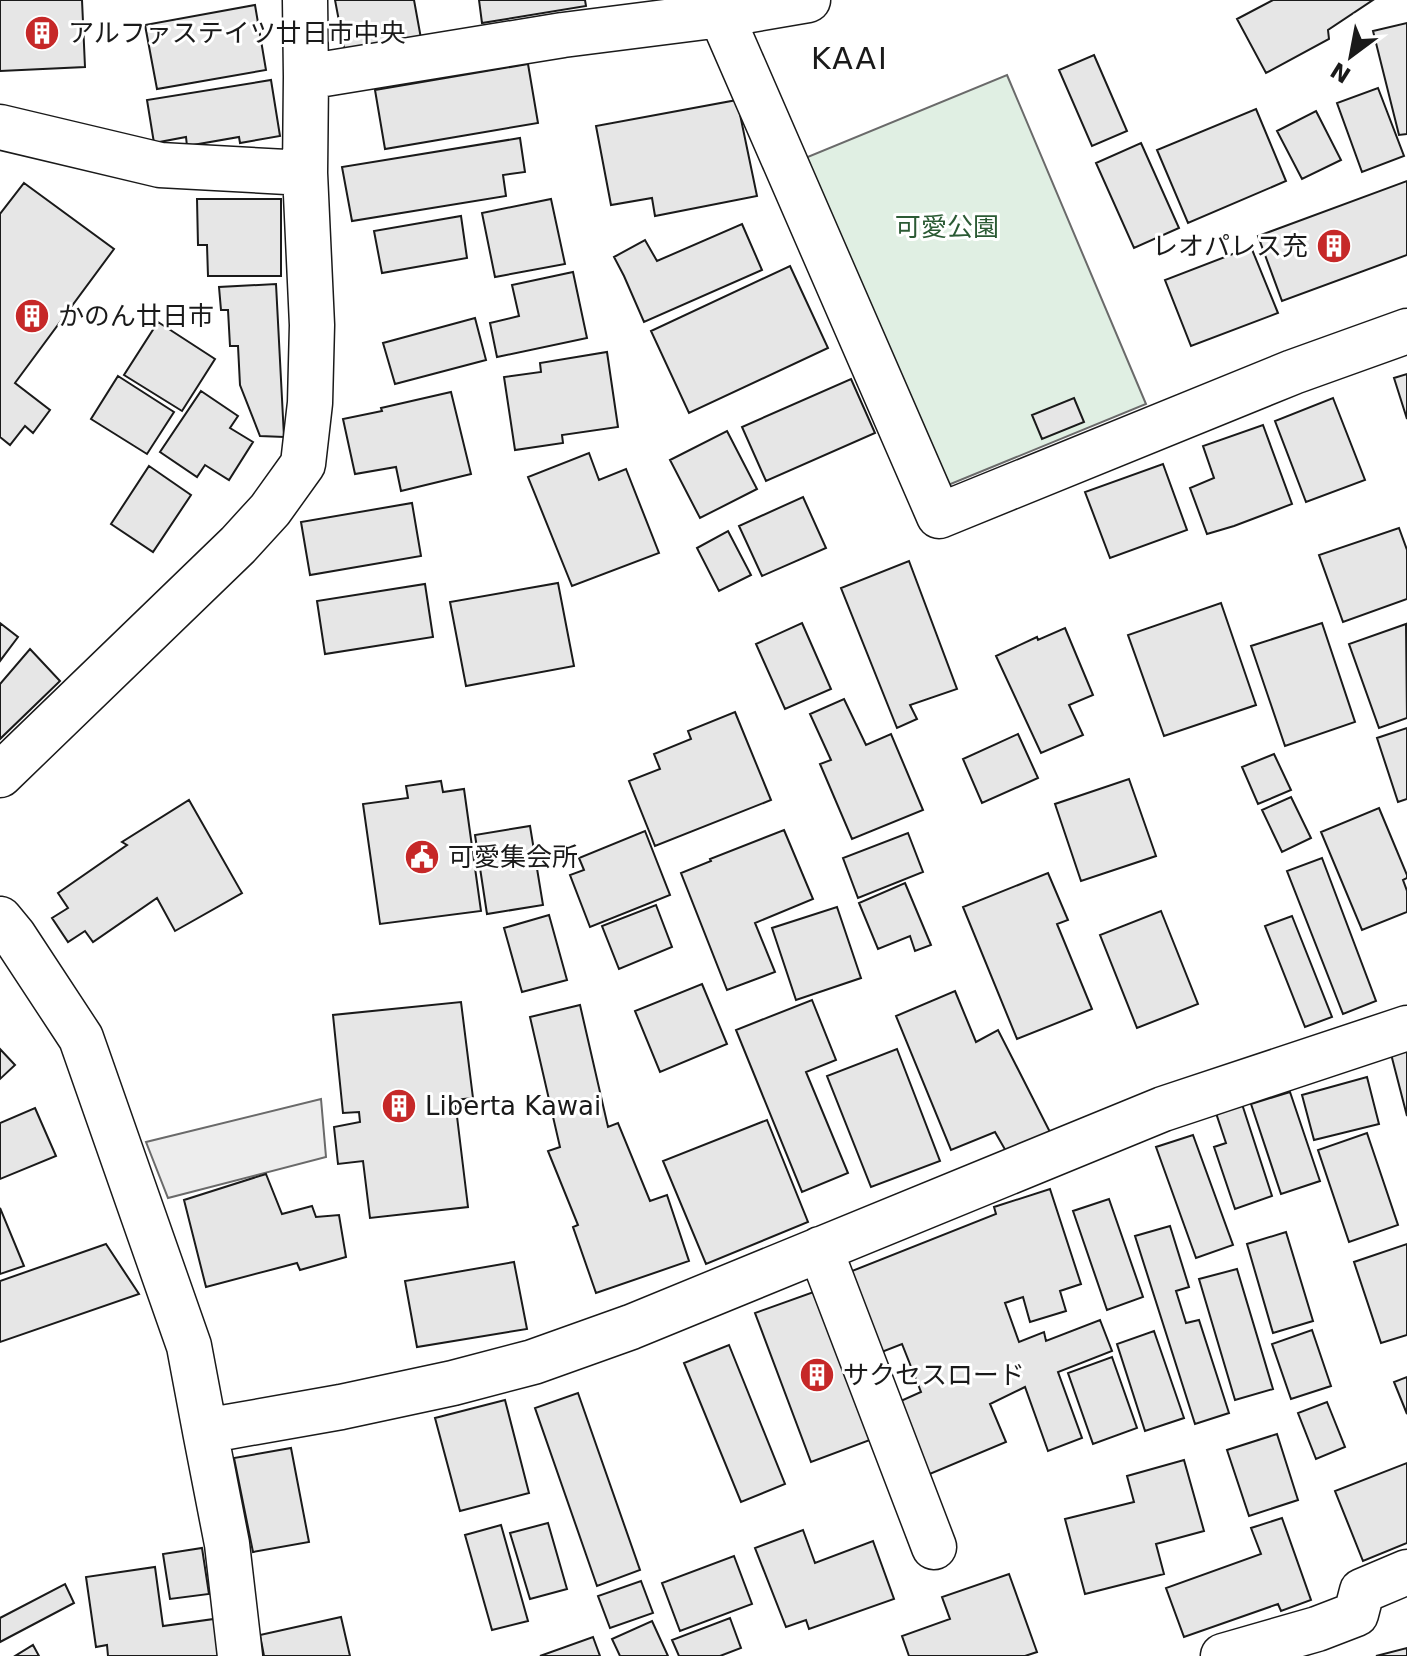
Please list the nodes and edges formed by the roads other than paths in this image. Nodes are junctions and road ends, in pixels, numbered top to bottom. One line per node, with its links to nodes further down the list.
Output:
1 (305, 0): 4 (street)
2 (808, 0): 3 (street)
3 (721, 15): 4 (street); 7 (street)
4 (306, 77): 6 (street)
5 (0, 127): 6 (street)
6 (305, 173): 8 (street)
7 (1407, 331)
8 (0, 775)
9 (0, 919): 12 (street)
10 (1407, 1028): 11 (street)
11 (820, 1249): 12 (street); 13 (street)
12 (205, 1431): 15 (street)
13 (934, 1547)
14 (1407, 1572): 16 (street)
15 (240, 1656)
16 (1223, 1656)

